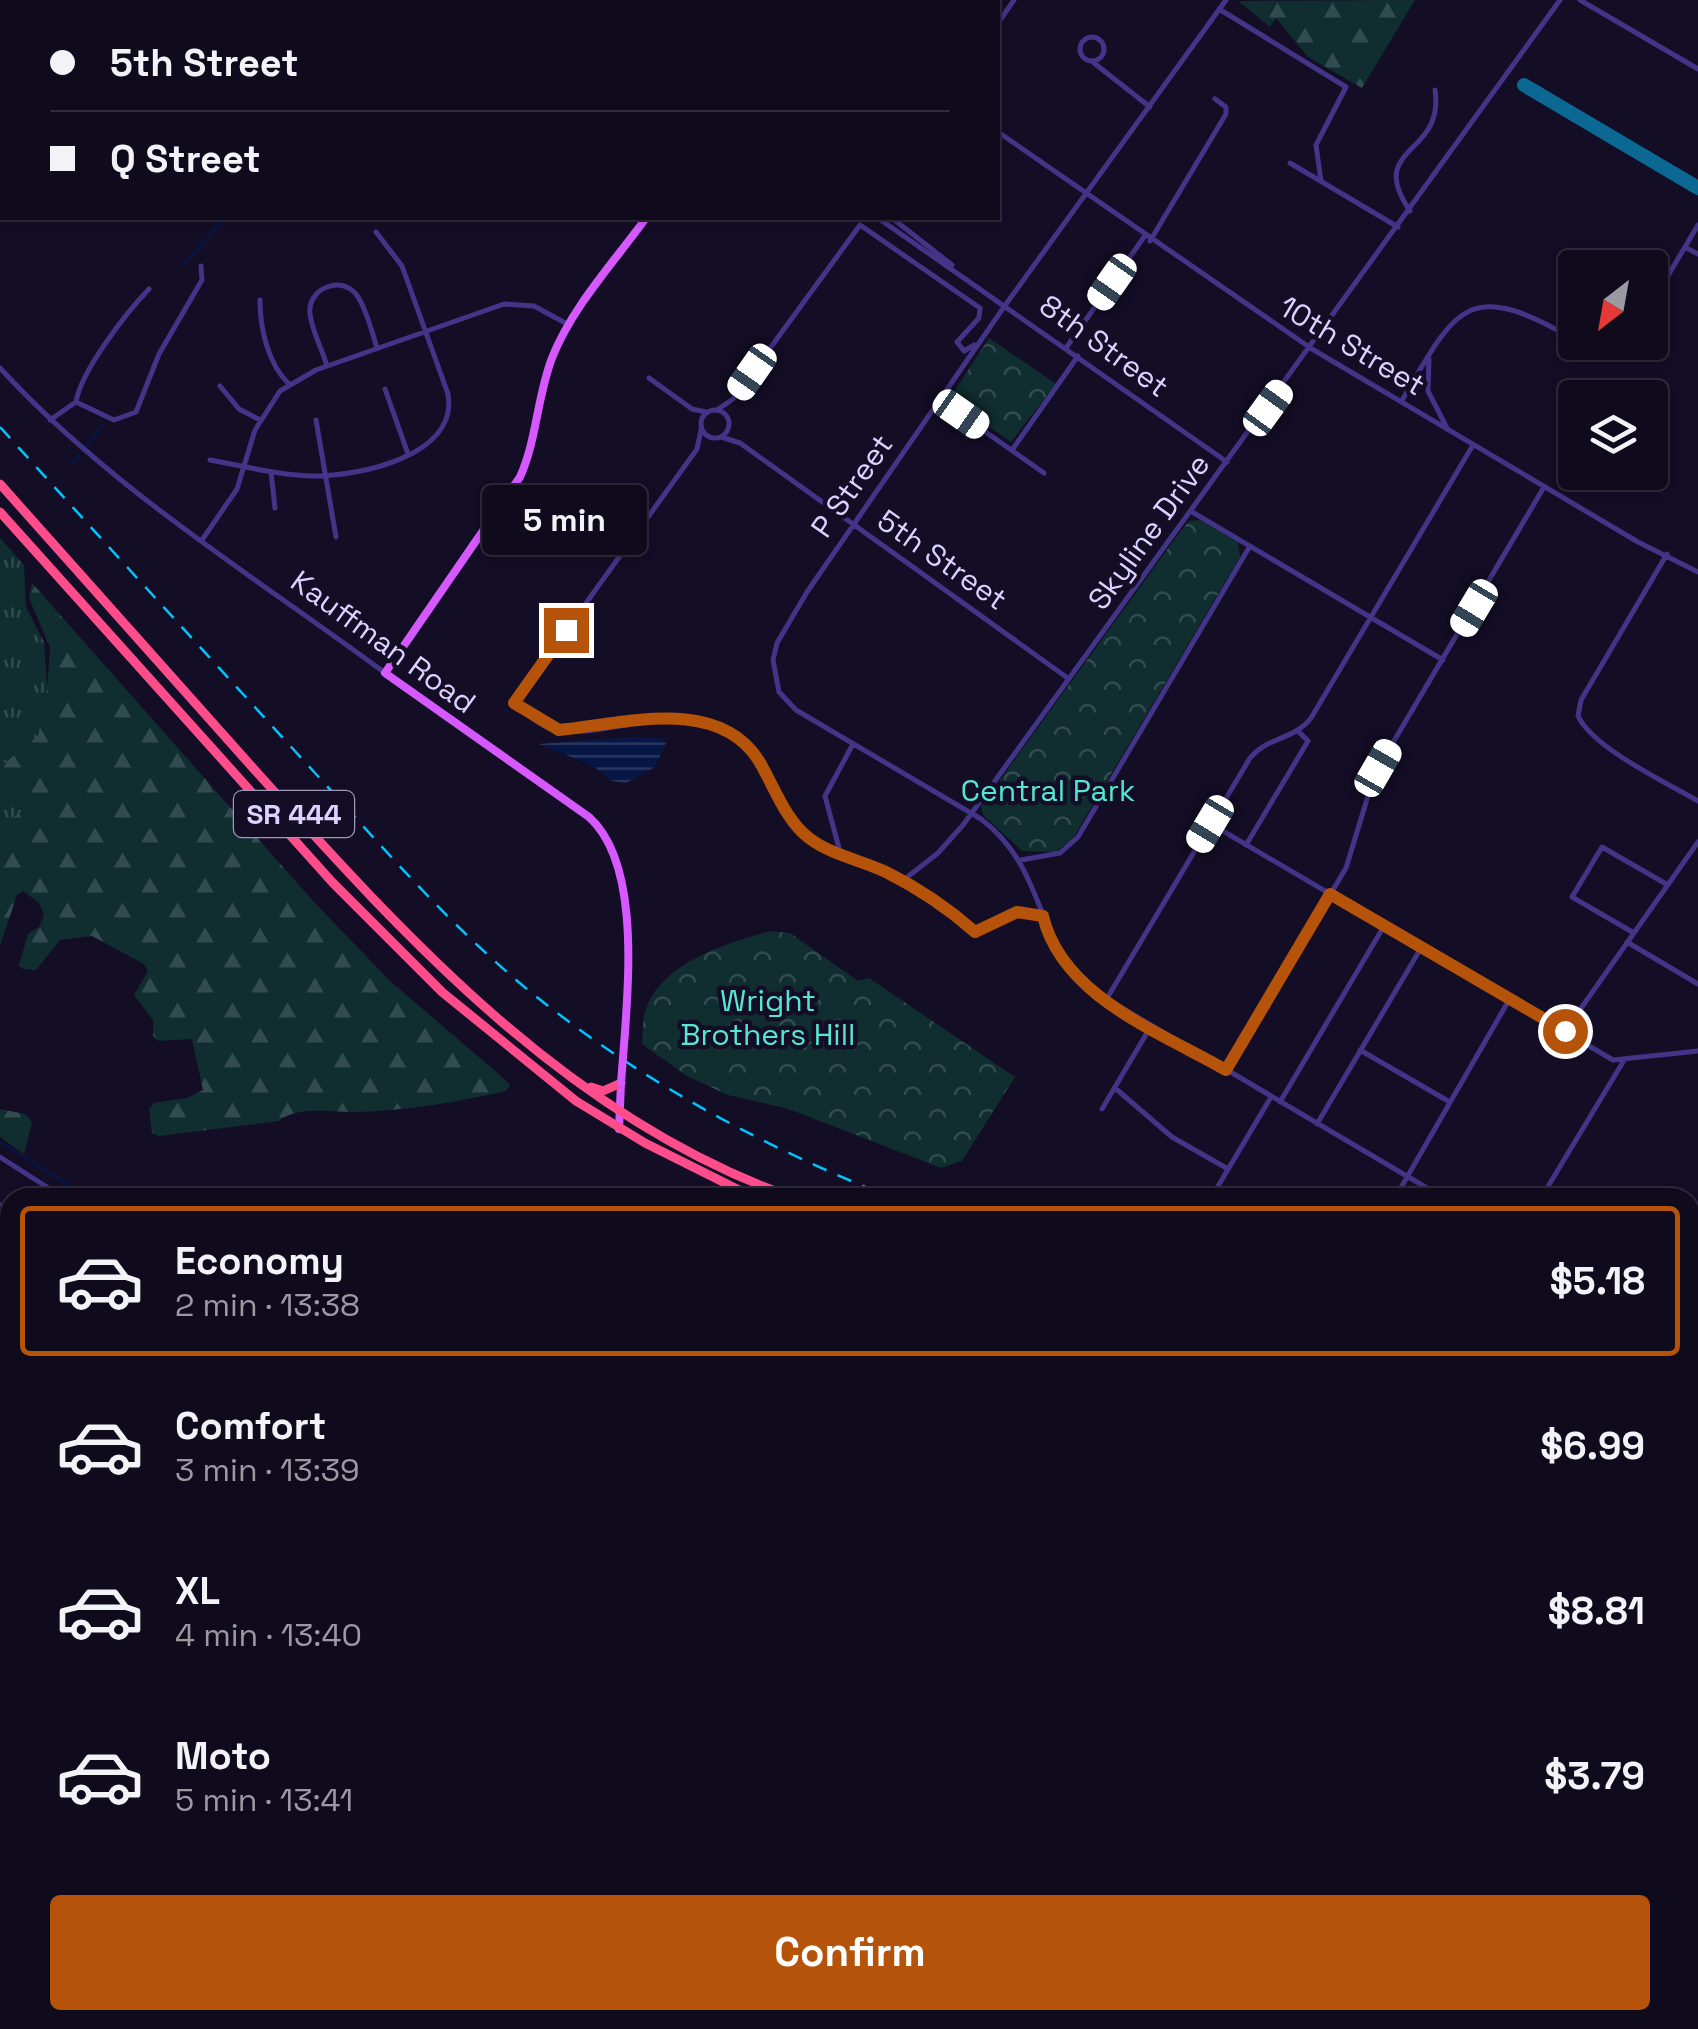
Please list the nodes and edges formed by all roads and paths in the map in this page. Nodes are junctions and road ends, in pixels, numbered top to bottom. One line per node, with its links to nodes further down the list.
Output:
1 (1226, 0): 4 (street, P Street)
2 (1560, 0): 14 (street, Skyline Drive)
3 (1580, 0): 6 (street)
4 (1219, 9): 9 (street, P Street); 12 (street)
5 (1094, 63): 5 (street); 9 (street)
6 (1698, 69)
7 (1435, 90): 14 (street)
8 (1215, 99): 21 (street)
9 (1150, 107): 13 (street, P Street)
10 (1000, 133): 13 (street, 10th Street)
11 (1290, 162): 12 (street)
12 (1321, 182): 19 (street)
13 (1086, 194): 21 (street, 10th Street); 29 (street, P Street)
14 (1410, 211): 19 (street, Skyline Drive)
15 (645, 220): 30 (main road)
16 (881, 220): 25 (street, 8th Street)
17 (895, 220): 25 (street, 8th Street)
18 (1698, 225): 22 (street)
19 (1398, 227): 36 (street, Skyline Drive)
20 (376, 232): 32 (street)
21 (1147, 239): 35 (street); 36 (street, 10th Street)
22 (1685, 246): 23 (street); 26 (street)
23 (1698, 254)
24 (201, 266): 47 (street)
25 (954, 267): 29 (street, 8th Street)
26 (1668, 275)
27 (149, 289): 47 (street)
28 (260, 300): 42 (street)
29 (1006, 304): 33 (street, P Street); 35 (street, 8th Street)
30 (569, 325): 32 (street); 84 (main road)
31 (1558, 330): 37 (street)
32 (425, 331): 34 (street); 64 (street)
33 (980, 340): 45 (street); 46 (street, P Street)
34 (377, 348): 39 (street); 39 (street)
35 (1066, 348): 38 (street, 8th Street)
36 (1312, 348): 48 (street, 10th Street); 66 (street, Skyline Drive)
37 (1431, 351): 48 (street); 58 (street)
38 (1078, 356): 63 (street); 66 (street, 8th Street)
39 (327, 366): 42 (street)
40 (0, 368): 53 (street, Kauffman Road)
41 (649, 378): 49 (street)
42 (289, 384): 54 (street)
43 (220, 386): 54 (street)
44 (385, 389): 64 (street)
45 (733, 399): 50 (street); 52 (street)
46 (940, 400): 63 (street); 76 (street, P Street)
47 (76, 402): 53 (street)
48 (1401, 402): 58 (street, 10th Street)
49 (692, 409): 51 (street); 56 (street)
50 (717, 410): 51 (street); 52 (street)
51 (708, 412): 56 (street)
52 (728, 417): 57 (street)
53 (49, 420): 78 (street, Kauffman Road)
54 (260, 420): 67 (street)
55 (316, 420): 70 (street)
56 (701, 426): 59 (street); 62 (street)
57 (730, 426): 59 (street); 60 (street, 5th Street)
58 (1449, 431): 61 (street, 10th Street)
59 (718, 438): 60 (street, 5th Street); 62 (street)
60 (740, 443): 76 (street, 5th Street)
61 (1473, 445): 72 (street, 10th Street); 82 (street)
62 (697, 449): 93 (street)
63 (1012, 450): 69 (street)
64 (408, 454): 70 (street)
65 (210, 460): 67 (street)
66 (1228, 462): 75 (street, Skyline Drive)
67 (244, 467): 68 (street); 78 (street)
68 (271, 472): 70 (street); 73 (street)
69 (1044, 473)
70 (325, 476): 77 (street)
71 (0, 484): 107 (highway, SR 444)
72 (1544, 487): 80 (street, 10th Street); 83 (street)
73 (276, 508)
74 (0, 512): 121 (highway, SR 444)
75 (1192, 512): 79 (street); 85 (street, Skyline Drive)
76 (852, 524): 85 (street, 5th Street); 87 (street, P Street)
77 (336, 537)
78 (202, 540): 84 (street, Kauffman Road)
79 (1250, 546): 82 (street); 94 (street)
80 (1667, 554): 81 (street, 10th Street); 88 (street)
81 (1698, 572)
82 (1371, 617): 83 (street); 86 (street)
83 (1442, 660): 97 (street)
84 (385, 673): 113 (main road, Kauffman Road, bridge)
85 (1069, 678): 89 (street, Skyline Drive)
86 (1299, 732): 90 (street); 91 (street)
87 (853, 744): 89 (street); 93 (street)
88 (1698, 801)
89 (970, 814): 94 (street); 95 (street, Skyline Drive)
90 (1210, 824): 91 (street); 104 (street)
91 (1246, 845): 97 (street)
92 (1697, 845): 96 (street)
93 (840, 853): 95 (street)
94 (1021, 860): 98 (street)
95 (901, 882): 98 (street)
96 (1668, 885): 100 (street); 100 (street)
97 (1330, 894): 99 (street); 112 (street)
98 (1043, 916): 104 (street)
99 (1384, 926): 102 (street); 117 (street)
100 (1634, 933): 101 (street)
101 (1628, 942): 103 (street); 108 (street)
102 (1421, 948): 105 (street); 109 (street)
103 (1698, 984)
104 (1106, 1000): 106 (street)
105 (1509, 1000): 108 (street); 116 (street)
106 (1150, 1026): 112 (street); 114 (street)
107 (514, 1031): 113 (highway); 119 (highway, SR 444)
108 (1565, 1031): 111 (street)
109 (1360, 1050): 116 (street); 120 (street)
110 (1698, 1051): 111 (street)
111 (1623, 1062): 131 (street)
112 (1226, 1070): 115 (street)
113 (621, 1084): 119 (main road, Kauffman Road)
114 (1115, 1088): 118 (street); 123 (street)
115 (1271, 1097): 117 (street); 123 (street)
116 (1448, 1101): 124 (street)
117 (1280, 1102): 120 (street)
118 (1102, 1109)
119 (618, 1112): 121 (main road, Kauffman Road); 127 (highway, SR 444)
120 (1317, 1124): 124 (street)
121 (620, 1129): 126 (highway, SR 444)
122 (0, 1157): 125 (street)
123 (1228, 1168): 128 (street)
124 (1406, 1175): 129 (street); 130 (street)
125 (48, 1188)
126 (735, 1188)
127 (770, 1188)
128 (1217, 1188)
129 (1400, 1188)
130 (1427, 1188)
131 (1547, 1188)

